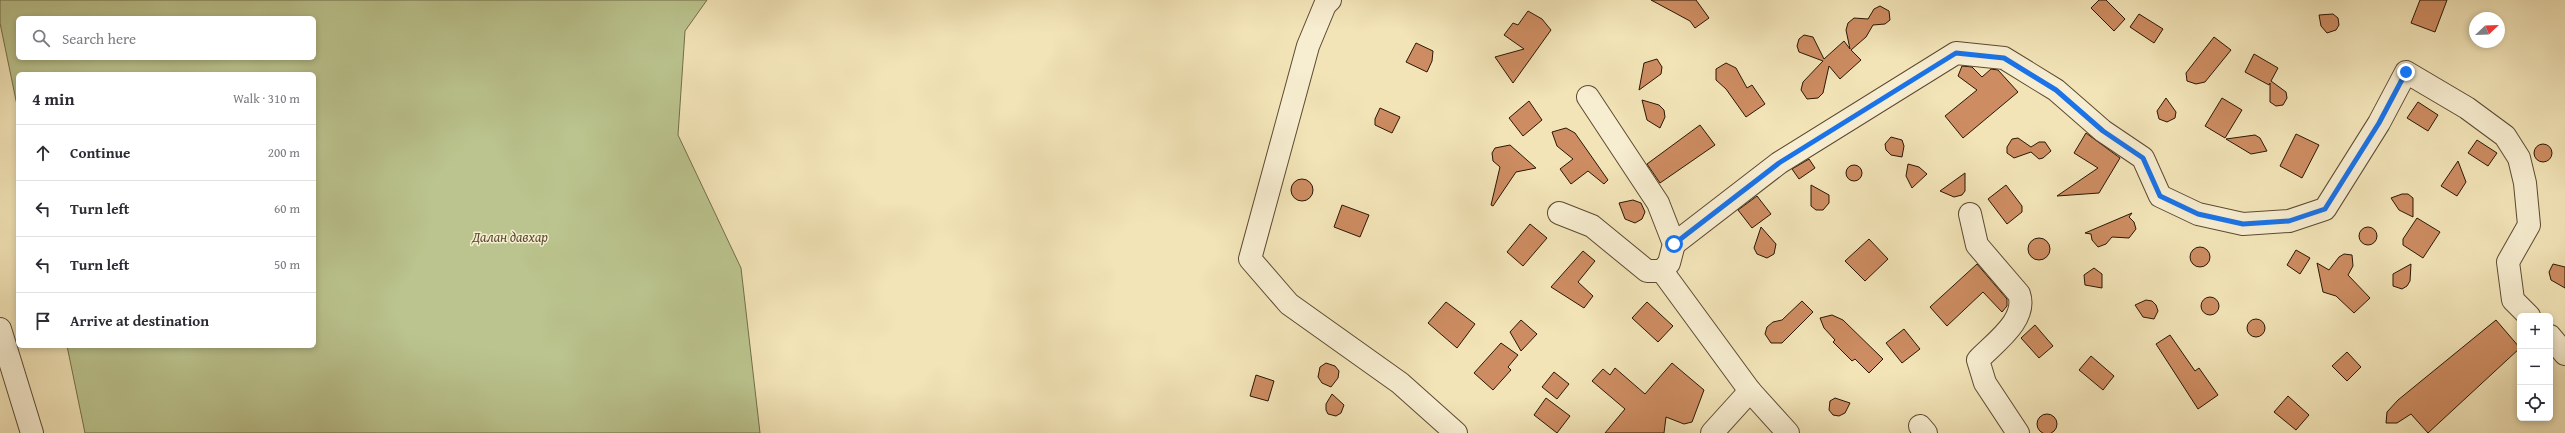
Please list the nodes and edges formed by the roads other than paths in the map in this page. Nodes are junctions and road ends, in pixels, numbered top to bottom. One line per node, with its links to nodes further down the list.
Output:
1 (1330, 0): 13 (street)
2 (1588, 97): 5 (street)
3 (1559, 213): 6 (street)
4 (1970, 214): 16 (street)
5 (1674, 244): 6 (street); 7 (street)
6 (1662, 271): 11 (street)
7 (2526, 313)
8 (0, 329): 12 (street)
9 (2553, 340): 10 (street)
10 (2565, 354)
11 (1750, 391): 14 (street); 15 (street)
12 (32, 433)
13 (1456, 433)
14 (1712, 433)
15 (1788, 433)
16 (2018, 433)

